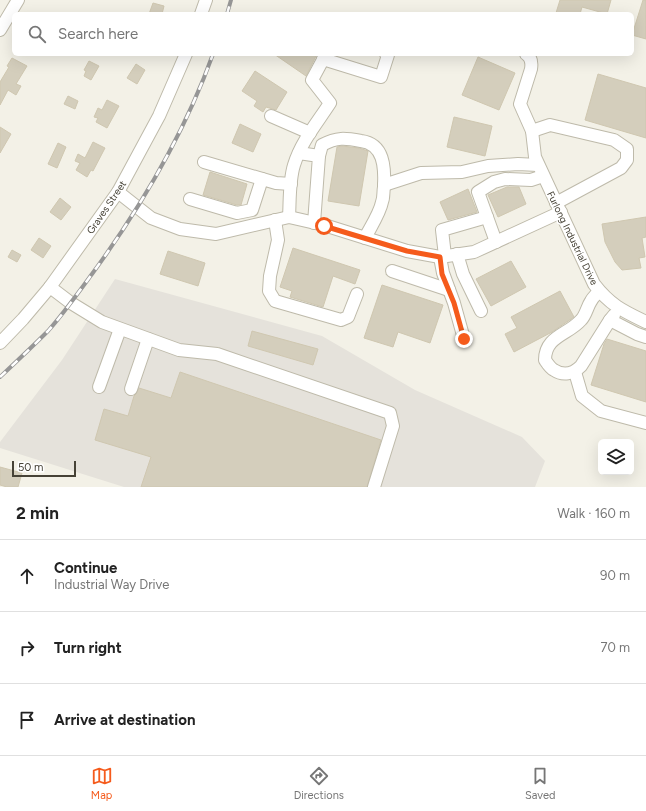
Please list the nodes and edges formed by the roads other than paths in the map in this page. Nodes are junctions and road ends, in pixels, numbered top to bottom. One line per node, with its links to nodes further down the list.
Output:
1 (18, 0): 4 (street)
2 (206, 0): 3 (street)
3 (202, 12)
4 (0, 30)
5 (185, 56): 19 (street, Graves Street)
6 (324, 56): 7 (street); 11 (street)
7 (387, 56)
8 (529, 56): 10 (street, Furlong Industrial Drive)
9 (271, 116): 11 (street)
10 (532, 131): 15 (street, Furlong Industrial Drive); 21 (street)
11 (310, 133): 12 (street)
12 (299, 153): 13 (street); 17 (street)
13 (319, 156): 18 (street); 25 (street)
14 (204, 162): 16 (street)
15 (541, 170): 18 (street); 21 (street, Furlong Industrial Drive); 23 (street)
16 (262, 179): 17 (street); 20 (street)
17 (291, 184): 22 (street)
18 (384, 185): 26 (street)
19 (118, 192): 24 (street); 30 (street, Graves Street)
20 (190, 199)
21 (558, 207): 27 (street); 32 (street, Furlong Industrial Drive)
22 (289, 217): 24 (street); 25 (street)
23 (487, 217): 27 (street); 28 (street)
24 (275, 220): 33 (street)
25 (314, 223): 26 (street)
26 (365, 238): 28 (street)
27 (496, 242): 28 (street)
28 (447, 256): 31 (street); 35 (street)
29 (392, 271): 31 (street)
30 (50, 287): 38 (street); 42 (street, Graves Street)
31 (449, 290): 41 (street)
32 (599, 292): 34 (street, Furlong Industrial Drive); 43 (street)
33 (357, 294)
34 (619, 309): 36 (street); 37 (street, Furlong Industrial Drive)
35 (481, 310)
36 (610, 320): 39 (street); 43 (street)
37 (646, 322)
38 (120, 329): 40 (street); 44 (street)
39 (646, 337)
40 (148, 339): 45 (street); 47 (street)
41 (464, 339)
42 (0, 343)
43 (575, 372): 46 (street)
44 (99, 387)
45 (130, 389)
46 (646, 423)
47 (374, 487)

